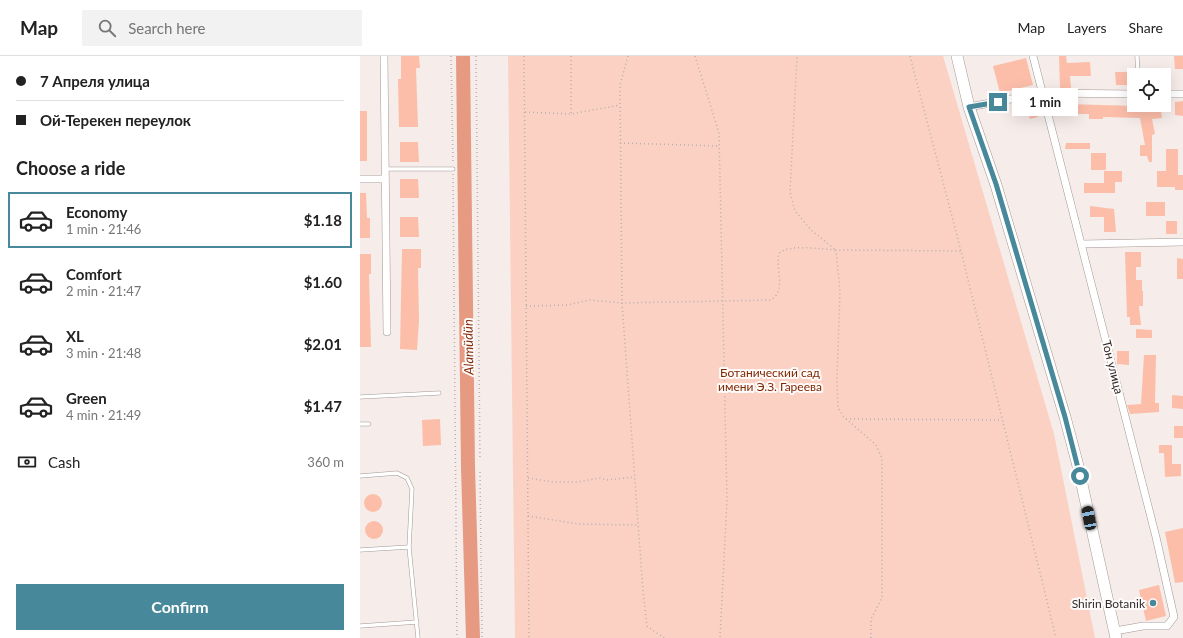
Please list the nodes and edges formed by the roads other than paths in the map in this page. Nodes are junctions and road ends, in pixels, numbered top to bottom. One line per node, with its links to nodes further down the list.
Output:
1 (384, 56): 11 (street)
2 (957, 56): 10 (main road)
3 (1033, 56): 6 (street, Тон улица)
4 (1137, 56): 5 (lane)
5 (1138, 68)
6 (1042, 94): 7 (street); 10 (street); 16 (street, Тон улица)
7 (1127, 94)
8 (1171, 94): 9 (street)
9 (1183, 94)
10 (969, 107): 27 (main road)
11 (385, 169): 12 (lane); 14 (street)
12 (453, 169)
13 (360, 179): 14 (street)
14 (385, 179): 17 (street)
15 (1183, 242): 16 (street)
16 (1082, 244): 27 (street, Тон улица)
17 (387, 332)
18 (439, 393): 19 (lane)
19 (360, 397)
20 (360, 424): 21 (lane)
21 (369, 424)
22 (360, 476): 23 (lane)
23 (409, 547): 24 (lane); 25 (lane)
24 (360, 550)
25 (417, 622): 26 (lane); 28 (lane)
26 (360, 626)
27 (1115, 634)
28 (418, 638)

